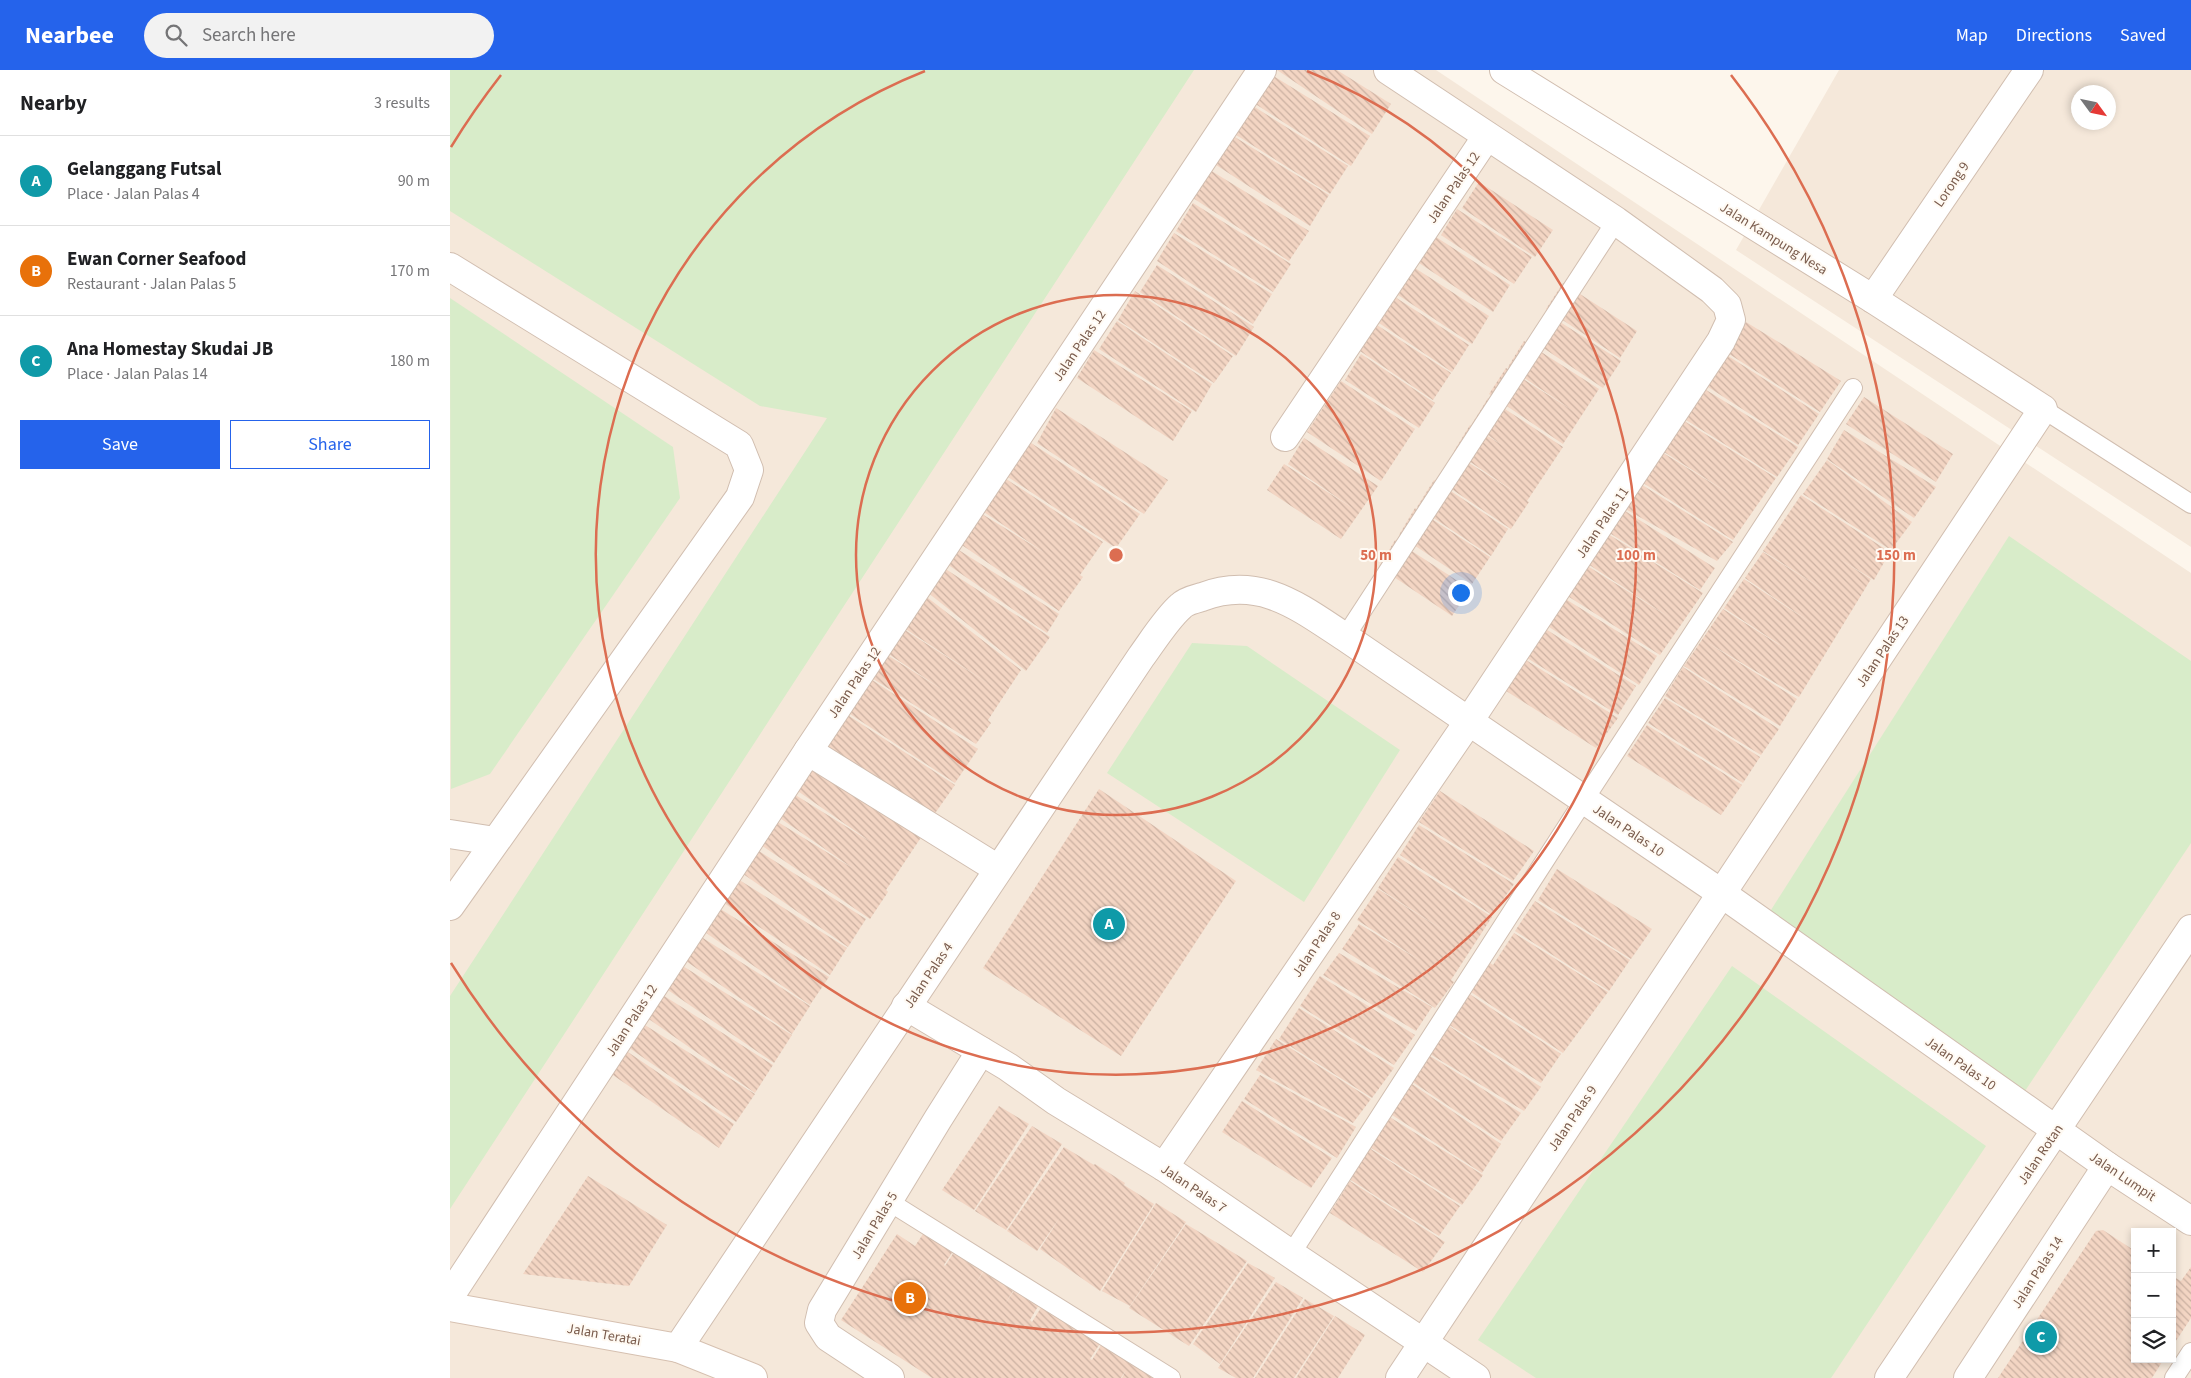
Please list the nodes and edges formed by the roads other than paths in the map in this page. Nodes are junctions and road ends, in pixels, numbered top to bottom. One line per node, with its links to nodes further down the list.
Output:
1 (1262, 70): 17 (street, Jalan Palas 12)
2 (1388, 70): 5 (street, Jalan Palas 12)
3 (1504, 70): 8 (street, Jalan Kampung Nesa)
4 (2029, 70): 8 (street, Lorong 9)
5 (1487, 136): 6 (street, Jalan Palas 12); 12 (street, Jalan Palas 12)
6 (1616, 221): 9 (street, Jalan Palas 12); 15 (lane)
7 (450, 267): 20 (street)
8 (1873, 299): 11 (street, Jalan Kampung Nesa)
9 (1731, 320): 16 (street, Jalan Palas 11)
10 (1853, 388): 18 (lane)
11 (2043, 409): 13 (lane); 22 (street, Jalan Palas 13)
12 (1285, 437)
13 (2191, 504)
14 (1181, 605): 15 (street, Jalan Palas 10); 21 (street, Jalan Palas 4)
15 (1345, 637): 16 (street, Jalan Palas 10)
16 (1469, 721): 18 (street, Jalan Palas 10); 29 (street, Jalan Palas 8)
17 (808, 751): 21 (street); 33 (street, Jalan Palas 12)
18 (1584, 800): 22 (street, Jalan Palas 10); 32 (lane)
19 (450, 834): 20 (street)
20 (495, 841): 23 (street)
21 (998, 870): 25 (street, Jalan Palas 4)
22 (1721, 893): 27 (street, Jalan Palas 10); 35 (street, Jalan Palas 9)
23 (450, 906)
24 (2191, 929): 27 (street, Jalan Rotan)
25 (906, 1006): 26 (street, Jalan Palas 7); 36 (street, Jalan Palas 4)
26 (981, 1051): 29 (street, Jalan Palas 7); 30 (street, Jalan Palas 5)
27 (2056, 1130): 28 (street, Jalan Lumpit); 43 (street, Jalan Rotan)
28 (2107, 1166): 31 (street, Jalan Lumpit); 44 (street, Jalan Palas 14)
29 (1164, 1167): 32 (street, Jalan Palas 7)
30 (888, 1201): 39 (street, Jalan Palas 5); 40 (lane)
31 (2191, 1221)
32 (1291, 1254): 35 (street, Jalan Palas 7)
33 (450, 1296)
34 (450, 1307): 36 (street, Jalan Teratai)
35 (1423, 1344): 41 (street, Jalan Palas 9); 42 (street, Jalan Palas 7)
36 (678, 1348): 38 (street, Jalan Teratai)
37 (2191, 1352): 45 (lane)
38 (753, 1378)
39 (890, 1378)
40 (1171, 1378)
41 (1400, 1378)
42 (1476, 1378)
43 (1889, 1378)
44 (1968, 1378)
45 (2174, 1378)

